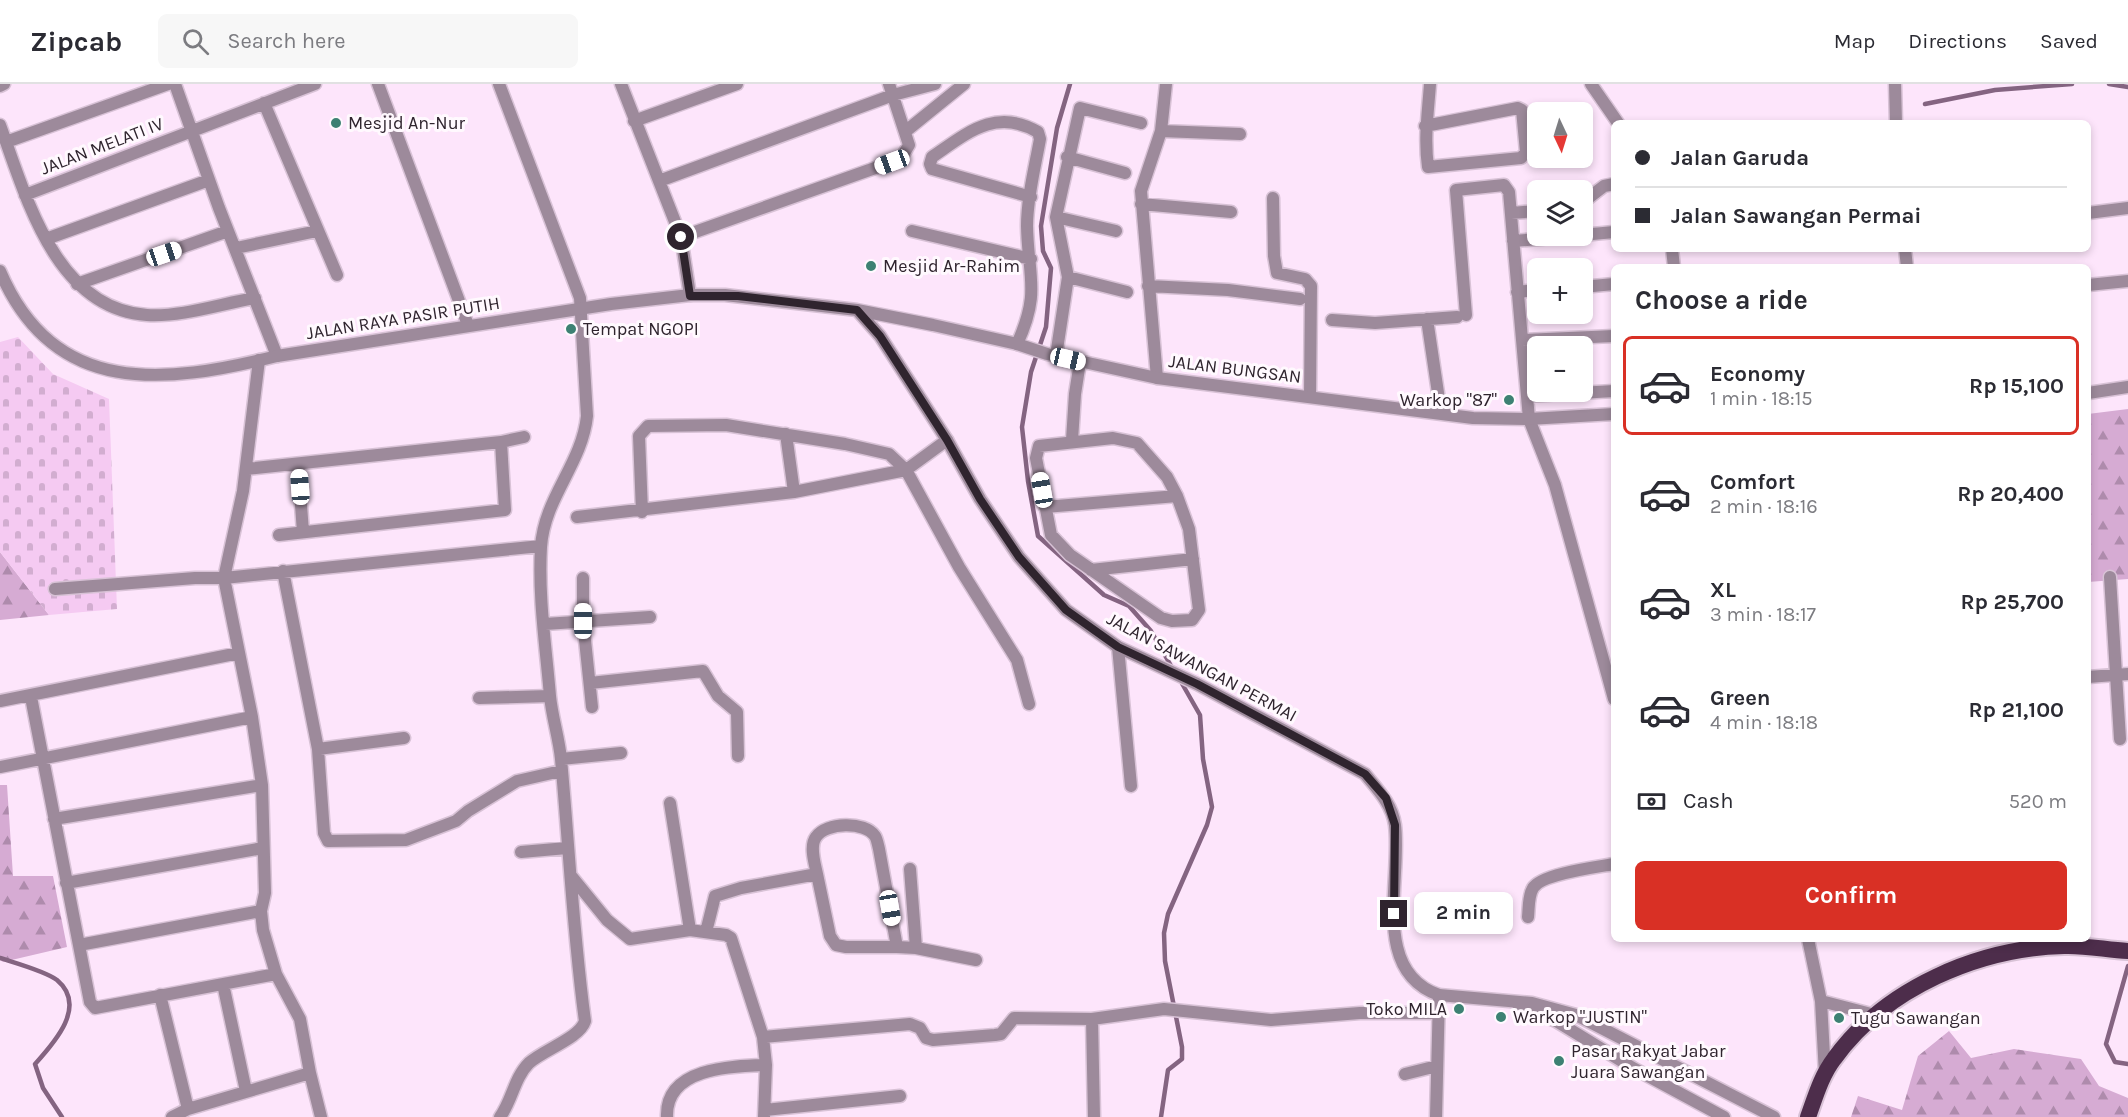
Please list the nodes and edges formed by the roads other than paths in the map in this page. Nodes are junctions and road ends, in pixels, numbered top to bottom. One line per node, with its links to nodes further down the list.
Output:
1 (4, 84): 15 (street)
2 (168, 84): 28 (street)
3 (176, 84): 25 (street)
4 (315, 84): 17 (street, JALAN MELATI IV)
5 (378, 84): 76 (street)
6 (499, 84): 72 (street)
7 (621, 84): 20 (street)
8 (737, 84): 20 (street)
9 (935, 84): 16 (street)
10 (963, 84): 26 (street)
11 (1166, 84): 24 (street)
12 (1430, 84): 23 (street)
13 (1591, 84): 18 (street)
14 (1895, 84): 19 (street)
15 (0, 86)
16 (891, 89): 26 (street); 32 (street)
17 (264, 103): 25 (street, JALAN MELATI IV); 46 (street)
18 (1616, 120)
19 (1896, 120)
20 (634, 121): 32 (street)
21 (1142, 123): 29 (street)
22 (0, 125): 28 (street)
23 (1425, 126): 23 (street)
24 (1161, 130): 27 (street); 38 (street)
25 (192, 131): 31 (street); 35 (street, JALAN MELATI IV)
26 (906, 131): 51 (street)
27 (1240, 134)
28 (6, 142): 35 (street)
29 (1067, 157): 30 (street); 44 (street)
30 (1125, 173)
31 (209, 180): 45 (street); 52 (street)
32 (659, 181): 51 (street)
33 (1611, 185): 34 (street)
34 (1593, 194)
35 (25, 195): 52 (street)
36 (1031, 197): 36 (street); 56 (street)
37 (1274, 198): 89 (street)
38 (1141, 204): 40 (street); 64 (street)
39 (2128, 208): 43 (street)
40 (1231, 212)
41 (1527, 212): 42 (street)
42 (1511, 213): 54 (street); 74 (street)
43 (2091, 213)
44 (1056, 217): 48 (street); 59 (street)
45 (228, 231): 55 (street); 61 (street)
46 (317, 231): 55 (street); 58 (street)
47 (912, 231): 56 (street)
48 (1116, 231)
49 (1611, 232): 50 (street)
50 (1593, 234)
51 (681, 237): 69 (street)
52 (46, 239): 61 (street)
53 (1527, 240): 54 (street)
54 (1513, 241): 68 (street)
55 (236, 248): 70 (street)
56 (1031, 259): 79 (street)
57 (0, 271): 82 (street, JALAN RAYA PASIR PUTIH)
58 (337, 275)
59 (1068, 277): 67 (street); 80 (street)
60 (2128, 281): 63 (street)
61 (77, 284): 70 (street)
62 (1611, 284): 65 (street)
63 (2091, 285)
64 (1148, 286): 71 (street); 84 (street)
65 (1593, 286)
66 (1527, 291): 68 (street)
67 (1127, 292)
68 (1517, 292): 78 (street)
69 (690, 296): 72 (street, JALAN RAYA PASIR PUTIH); 73 (street, JALAN RAYA PASIR PUTIH)
70 (255, 298): 81 (street)
71 (1300, 299)
72 (582, 308): 76 (street, JALAN RAYA PASIR PUTIH); 110 (street)
73 (857, 310): 79 (street, JALAN BUNGSAN); 97 (street, JALAN SAWANGAN PERMAI)
74 (1427, 319): 75 (street); 92 (street)
75 (1332, 320)
76 (468, 325): 81 (street, JALAN RAYA PASIR PUTIH)
77 (1611, 336): 78 (street)
78 (1522, 340): 90 (street)
79 (1022, 346): 80 (street, JALAN BUNGSAN)
80 (1052, 355): 83 (street, JALAN BUNGSAN)
81 (277, 356): 82 (street, JALAN RAYA PASIR PUTIH)
82 (259, 360): 101 (street)
83 (1080, 362): 84 (street, JALAN BUNGSAN); 98 (street)
84 (1157, 378): 89 (street, JALAN BUNGSAN)
85 (2128, 387): 88 (street)
86 (1611, 392): 87 (street)
87 (1593, 393)
88 (2091, 393)
89 (1310, 396): 92 (street, JALAN BUNGSAN)
90 (1527, 396)
91 (1528, 402): 94 (street)
92 (1441, 413): 94 (street, JALAN BUNGSAN)
93 (1611, 414): 94 (street, JALAN BUNGSAN)
94 (1529, 419): 126 (street)
95 (786, 434): 102 (street); 103 (street); 106 (street)
96 (524, 437): 99 (street)
97 (947, 440): 102 (street); 121 (street, JALAN SAWANGAN PERMAI)
98 (1072, 440): 104 (street); 105 (street)
99 (501, 442): 100 (street); 108 (street)
100 (298, 465): 101 (street); 108 (street)
101 (246, 470): 115 (street)
102 (906, 470): 103 (street); 131 (street)
103 (794, 492): 106 (street)
104 (1177, 496): 105 (street); 111 (street)
105 (1045, 507): 112 (street)
106 (642, 512): 107 (street)
107 (577, 517)
108 (303, 532): 109 (street)
109 (279, 535)
110 (541, 546): 113 (street); 120 (street)
111 (1193, 559): 112 (street); 112 (street)
112 (1091, 570)
113 (283, 571): 115 (street); 136 (street)
114 (2110, 577): 123 (street)
115 (224, 578): 117 (street); 122 (street)
116 (583, 578): 119 (street)
117 (55, 589)
118 (650, 617): 119 (street)
119 (583, 621): 120 (street); 125 (street)
120 (544, 624): 127 (street)
121 (1118, 647): 143 (street); 167 (street, JALAN SAWANGAN PERMAI)
122 (239, 654): 128 (street); 133 (street)
123 (2122, 674): 124 (street); 135 (street)
124 (2091, 677)
125 (590, 683): 132 (street); 138 (street)
126 (1611, 688)
127 (550, 696): 129 (street); 140 (street)
128 (31, 697): 130 (street); 139 (street)
129 (479, 698)
130 (0, 701)
131 (1029, 704)
132 (592, 707)
133 (252, 717): 139 (street); 142 (street)
134 (404, 738): 136 (street)
135 (2120, 740)
136 (318, 749): 140 (street)
137 (621, 753): 140 (street)
138 (738, 756)
139 (44, 758): 141 (street); 145 (street)
140 (561, 765): 147 (street)
141 (0, 767)
142 (262, 785): 145 (street); 146 (street)
143 (1131, 786)
144 (670, 803): 156 (street)
145 (54, 819): 153 (street)
146 (263, 848): 153 (street); 154 (street)
147 (567, 848): 148 (street); 152 (street)
148 (521, 852)
149 (1611, 864): 155 (street)
150 (910, 869): 161 (street)
151 (817, 874): 157 (street); 160 (street); 160 (street)
152 (572, 877): 156 (street); 187 (street)
153 (66, 883): 159 (street)
154 (261, 911): 159 (street); 164 (street)
155 (1528, 917)
156 (690, 930): 157 (street)
157 (706, 932): 173 (street)
158 (1809, 942): 168 (street)
159 (79, 945): 166 (street)
160 (897, 947): 161 (street)
161 (916, 948): 163 (street)
162 (2125, 951): 170 (highway)
163 (976, 960)
164 (276, 974): 165 (street); 176 (street)
165 (223, 984): 166 (street); 180 (street)
166 (160, 995): 183 (street)
167 (1439, 995): 169 (street); 171 (street, JALAN SAWANGAN PERMAI)
168 (1821, 1001): 170 (street); 178 (street)
169 (1438, 1013): 172 (street); 175 (street)
170 (1875, 1015): 178 (highway)
171 (1558, 1016): 179 (street, JALAN SAWANGAN PERMAI); 182 (street, JALAN SAWANGAN PERMAI)
172 (1092, 1019): 173 (street); 189 (street)
173 (763, 1037): 174 (street)
174 (766, 1065): 184 (street); 188 (street)
175 (1437, 1066): 177 (street); 190 (street)
176 (310, 1073): 180 (street); 186 (street)
177 (1405, 1074)
178 (1825, 1074): 193 (highway)
179 (1695, 1077): 182 (street); 192 (street, JALAN SAWANGAN PERMAI)
180 (246, 1091): 183 (street)
181 (900, 1096): 184 (street)
182 (1684, 1096): 191 (street, JALAN SAWANGAN PERMAI)
183 (188, 1109): 185 (street)
184 (764, 1113)
185 (172, 1117)
186 (321, 1117)
187 (500, 1117)
188 (667, 1117)
189 (1094, 1117)
190 (1436, 1117)
191 (1724, 1117)
192 (1774, 1117)
193 (1808, 1117)

